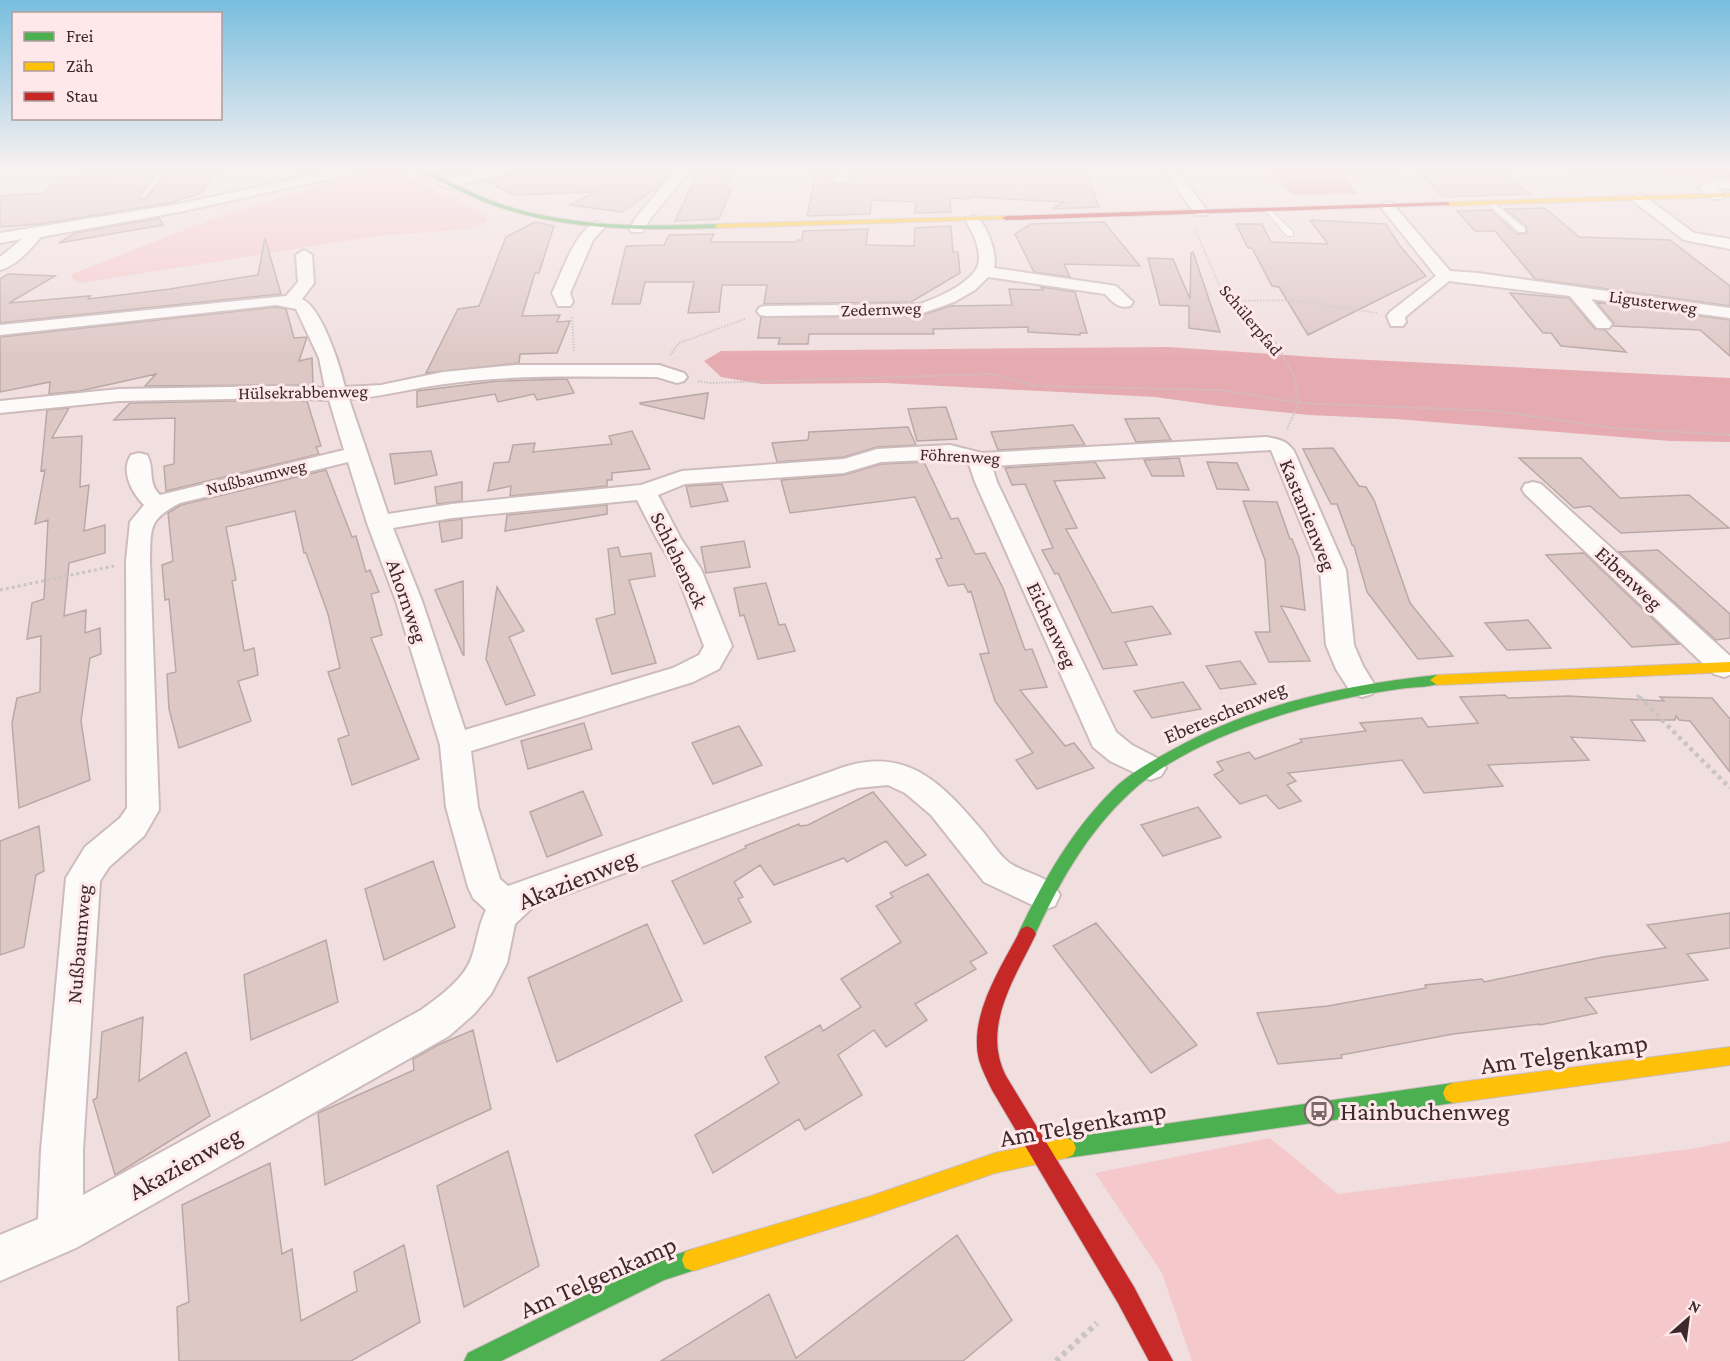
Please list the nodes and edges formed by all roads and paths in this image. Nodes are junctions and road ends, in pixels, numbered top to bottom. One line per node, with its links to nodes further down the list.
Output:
1 (36, 233): 2 (street); 8 (street); 11 (street)
2 (39, 233)
3 (591, 233): 17 (street)
4 (978, 233): 12 (street)
5 (1196, 233): 16 (path, Schülerpfad)
6 (1409, 233): 13 (street)
7 (1683, 233): 9 (street)
8 (0, 238)
9 (1730, 244)
10 (304, 255): 15 (street)
11 (0, 265)
12 (984, 271): 18 (street); 19 (street, Zedernweg)
13 (1445, 276): 14 (street, Ligusterweg); 21 (street)
14 (1575, 291): 20 (street, Ligusterweg); 22 (street, Ligusterweg)
15 (291, 301): 23 (street); 26 (street, Ahornweg)
16 (1231, 301): 21 (path); 27 (path, Schülerpfad)
17 (564, 302): 24 (path)
18 (1124, 302)
19 (766, 311): 25 (path)
20 (1730, 313)
21 (1396, 319)
22 (1603, 324)
23 (0, 330)
24 (568, 372): 25 (street, Hülsekrabbenweg); 26 (street, Hülsekrabbenweg)
25 (668, 374): 27 (path)
26 (337, 394): 28 (street, Hülsekrabbenweg); 31 (street, Ahornweg)
27 (1299, 403): 29 (path); 30 (path)
28 (0, 407)
29 (1730, 435)
30 (1278, 446): 33 (street, Föhrenweg); 42 (street, Kastanienweg)
31 (357, 453): 36 (street, Nußbaumweg); 37 (street, Ahornweg)
32 (139, 460): 36 (street)
33 (980, 460): 35 (street, Föhrenweg); 44 (street, Eichenweg)
34 (1533, 489): 40 (street, Eibenweg)
35 (645, 492): 37 (street, Schleheneck); 43 (street, Schleheneck)
36 (158, 506): 38 (street, Nußbaumweg)
37 (380, 524): 43 (street, Ahornweg)
38 (138, 561): 39 (path); 50 (street, Nußbaumweg)
39 (0, 590)
40 (1727, 667): 41 (street, Ebereschenweg)
41 (1613, 671): 42 (street, Ebereschenweg); 45 (path)
42 (1362, 687): 44 (street, Ebereschenweg)
43 (455, 745): 47 (street, Ahornweg)
44 (1150, 768): 46 (street, Ebereschenweg)
45 (1730, 788)
46 (1044, 895): 47 (street, Akazienweg); 49 (street, Ebereschenweg)
47 (508, 904): 50 (street, Akazienweg)
48 (1730, 1056): 49 (street, Am Telgenkamp)
49 (1041, 1152): 52 (street); 53 (street, Am Telgenkamp)
50 (60, 1232): 51 (street, Akazienweg)
51 (0, 1258)
52 (1126, 1295): 54 (path); 55 (street)
53 (476, 1361)
54 (1056, 1361)
55 (1161, 1361)

